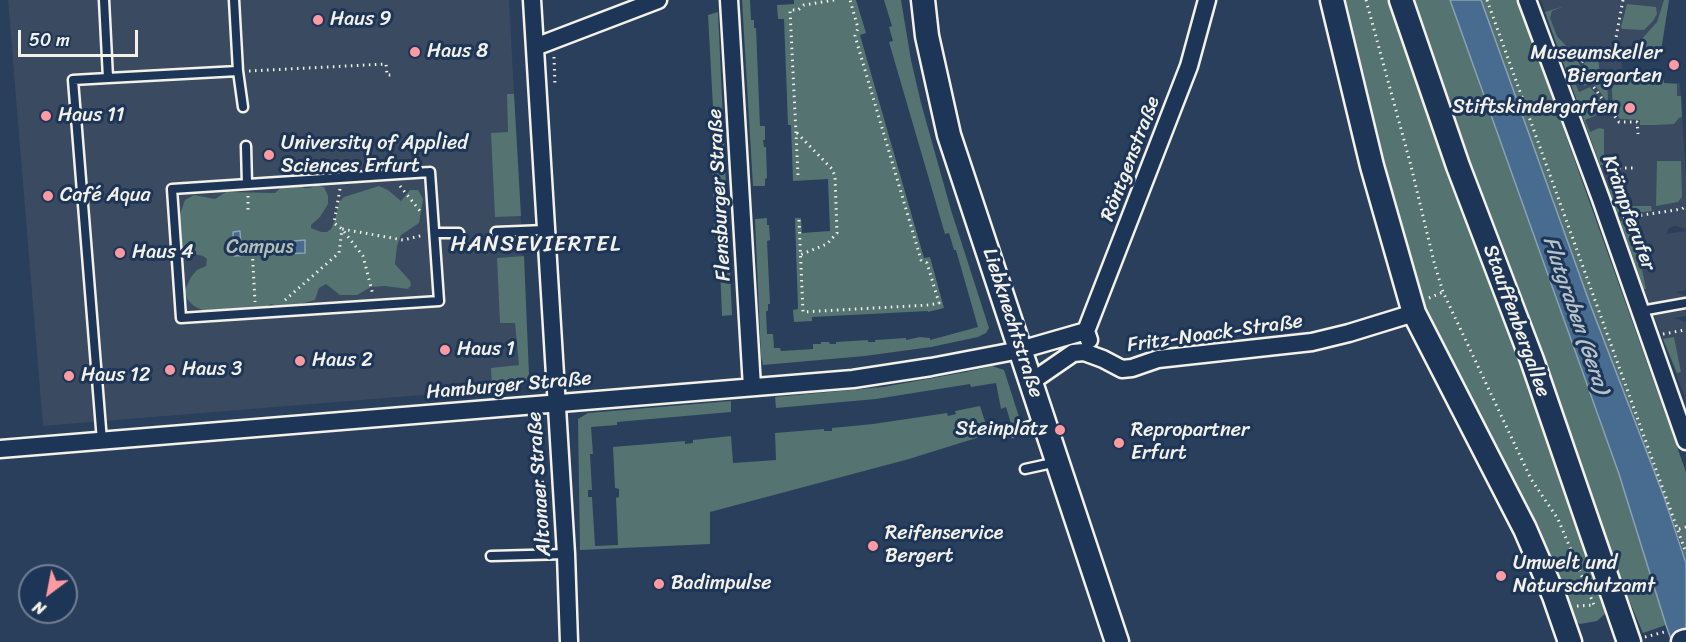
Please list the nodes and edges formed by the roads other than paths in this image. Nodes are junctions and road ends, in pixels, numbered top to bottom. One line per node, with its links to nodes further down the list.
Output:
1 (104, 0): 13 (lane)
2 (234, 0): 12 (lane)
3 (532, 0): 11 (street, Altonaer Straße)
4 (658, 0): 11 (street)
5 (729, 0): 28 (street, Flensburger Straße)
6 (923, 0): 25 (main road, Liebknechtstraße)
7 (1207, 0): 24 (street, Röntgenstraße)
8 (1332, 0): 23 (main road)
9 (1401, 0): 42 (main road, Stauffenbergallee)
10 (1527, 0): 22 (street, Krämpferufer)
11 (535, 47): 17 (street, Altonaer Straße)
12 (238, 71): 13 (lane); 14 (lane)
13 (108, 78): 32 (lane)
14 (243, 107)
15 (246, 146): 16 (lane)
16 (247, 184): 18 (lane); 18 (lane)
17 (545, 230): 19 (lane); 29 (street, Altonaer Straße)
18 (434, 231): 20 (lane)
19 (496, 232)
20 (459, 233)
21 (1686, 303): 22 (lane)
22 (1641, 311): 33 (street, Krämpferufer)
23 (1414, 313): 26 (street, Fritz-Noack-Straße); 41 (main road)
24 (1086, 331): 25 (street); 26 (street)
25 (1020, 350): 27 (main road, Liebknechtstraße); 28 (street, Hamburger Straße)
26 (1096, 356): 27 (street, Fritz-Noack-Straße)
27 (1031, 382): 30 (main road, Liebknechtstraße)
28 (752, 387): 29 (street, Hamburger Straße)
29 (555, 403): 32 (street, Hamburger Straße); 37 (street, Altonaer Straße)
30 (1044, 422): 31 (lane); 35 (main road, Liebknechtstraße)
31 (1013, 431)
32 (102, 441): 34 (street, Hamburger Straße)
33 (1686, 441)
34 (0, 449)
35 (1057, 462): 36 (lane); 40 (main road, Liebknechtstraße)
36 (1025, 469)
37 (566, 554): 38 (lane); 39 (street, Altonaer Straße)
38 (491, 556)
39 (569, 642)
40 (1117, 642)
41 (1570, 642)
42 (1629, 642)

